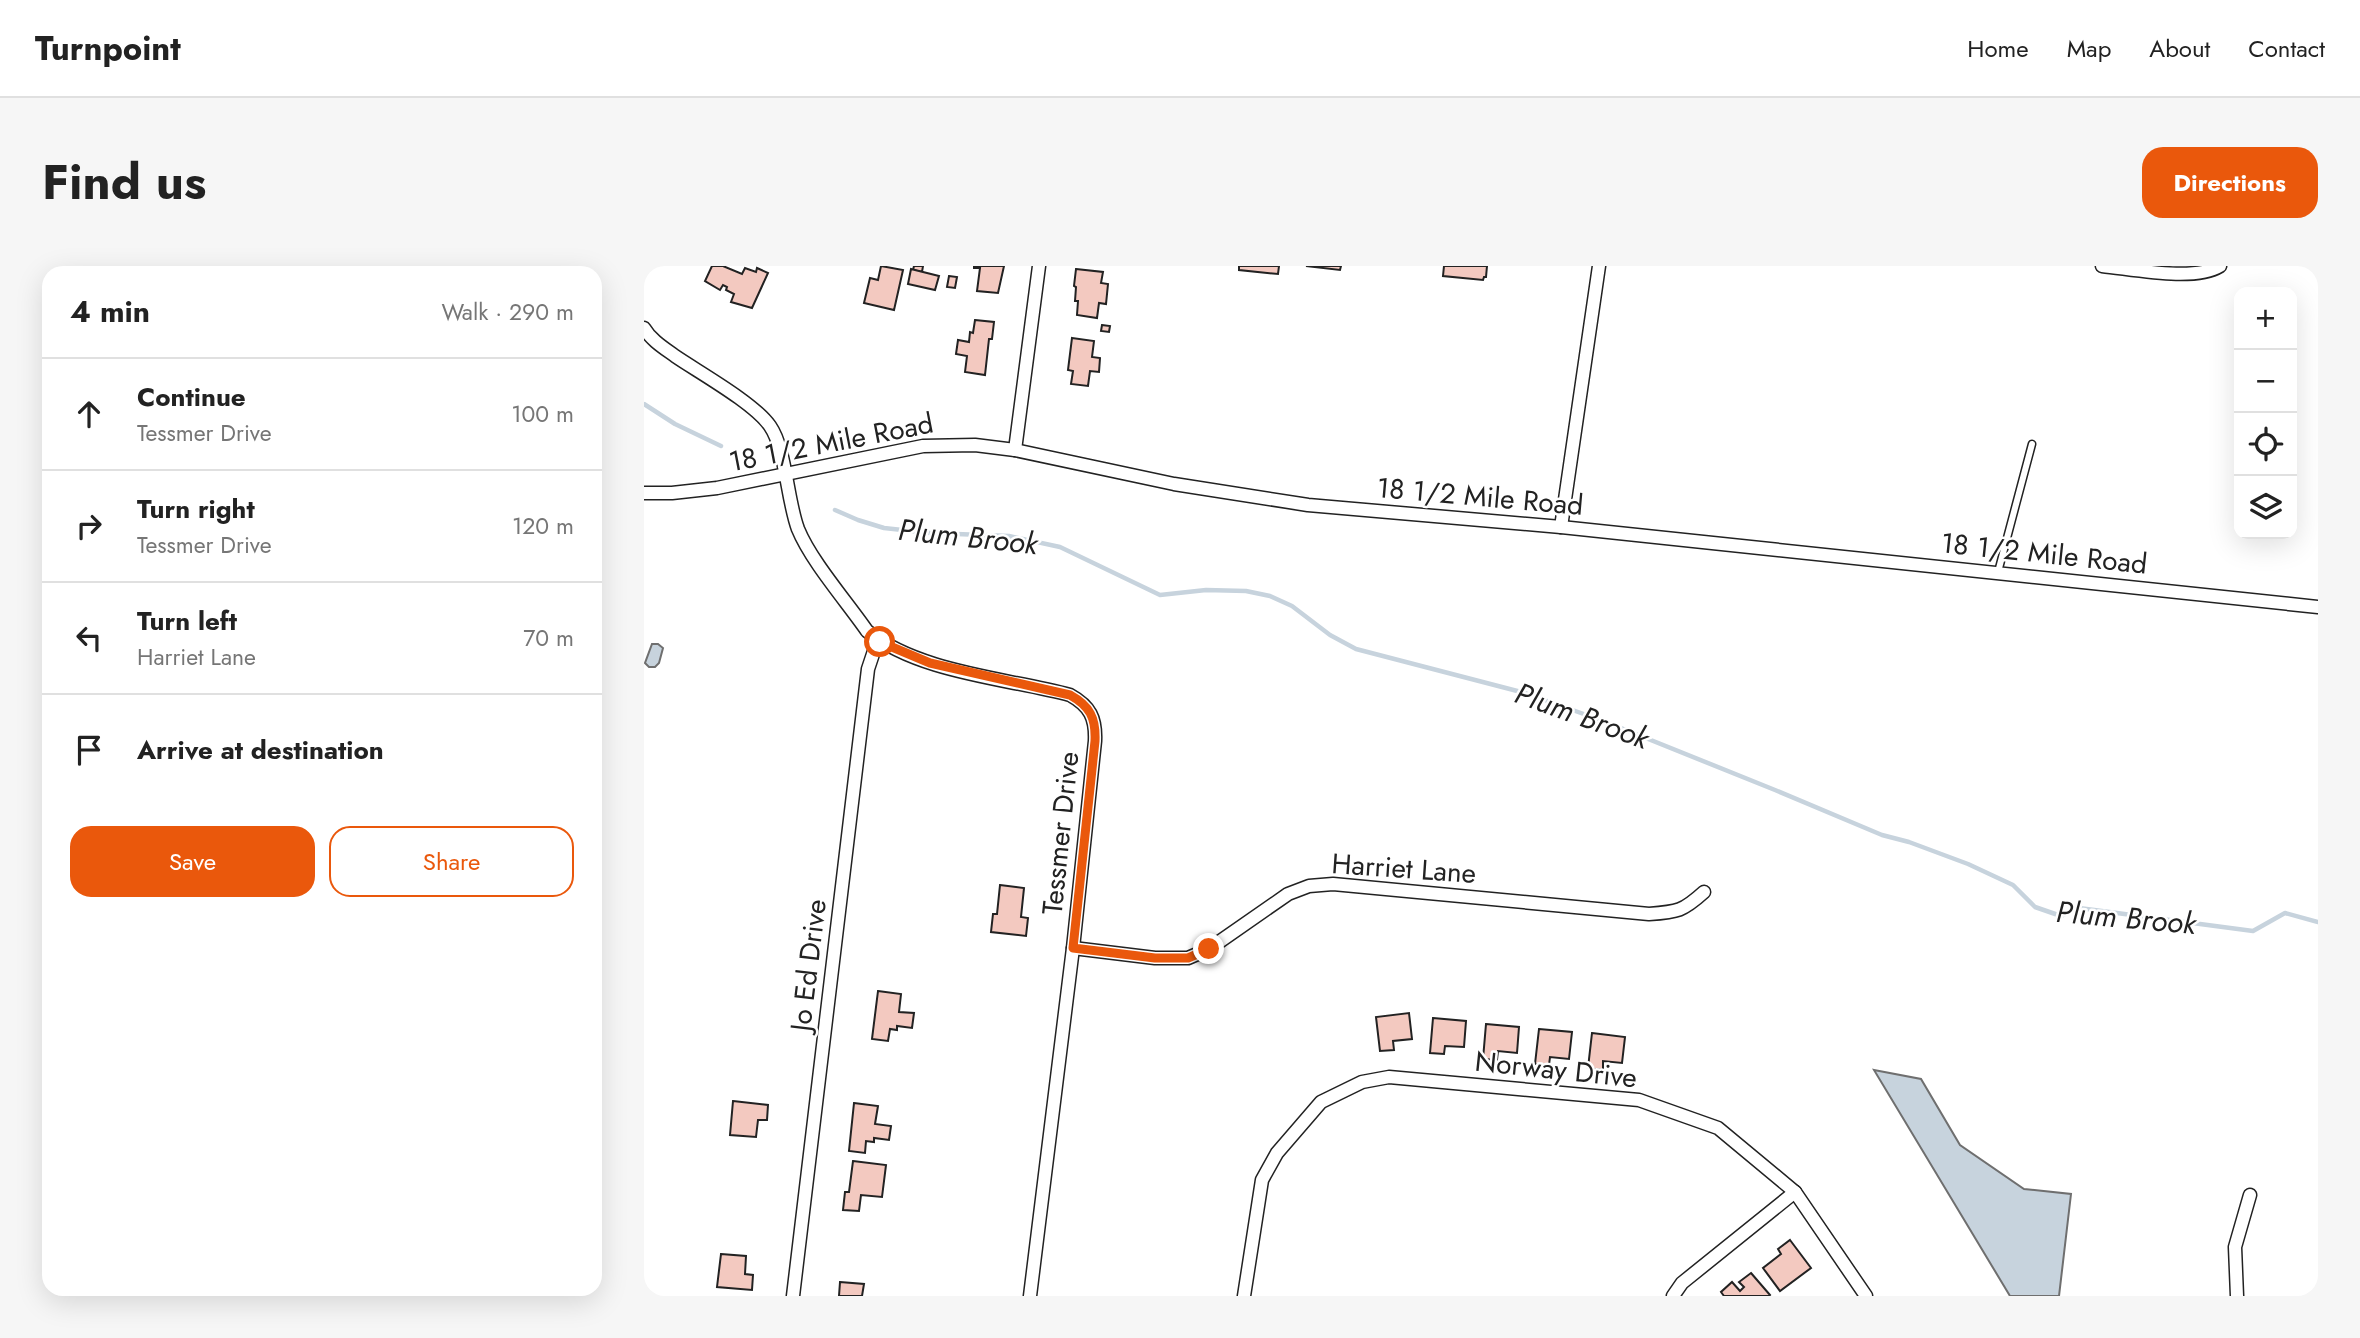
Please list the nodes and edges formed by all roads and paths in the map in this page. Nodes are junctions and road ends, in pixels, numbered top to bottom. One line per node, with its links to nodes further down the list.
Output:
1 (1039, 266): 7 (street)
2 (1599, 266): 10 (street)
3 (2102, 266): 4 (street)
4 (2216, 268)
5 (644, 328): 8 (street, Tessmer Drive)
6 (2032, 444): 11 (lane)
7 (1015, 450): 8 (street, 18 1/2 Mile Road); 10 (street, 18 1/2 Mile Road)
8 (784, 475): 9 (street, 18 1/2 Mile Road); 13 (street, Tessmer Drive)
9 (644, 493)
10 (1562, 527): 11 (street, 18 1/2 Mile Road)
11 (1998, 572): 12 (street, 18 1/2 Mile Road)
12 (2318, 607)
13 (880, 642): 15 (street, Tessmer Drive); 18 (street, Jo Ed Drive)
14 (1704, 892): 15 (street, Harriet Lane)
15 (1073, 948): 19 (street, Tessmer Drive)
16 (1795, 1192): 20 (street, Norway Drive); 21 (street); 22 (street, Norway Drive)
17 (2250, 1195): 23 (street)
18 (793, 1296)
19 (1030, 1296)
20 (1244, 1296)
21 (1674, 1296)
22 (1866, 1296)
23 (2237, 1296)

